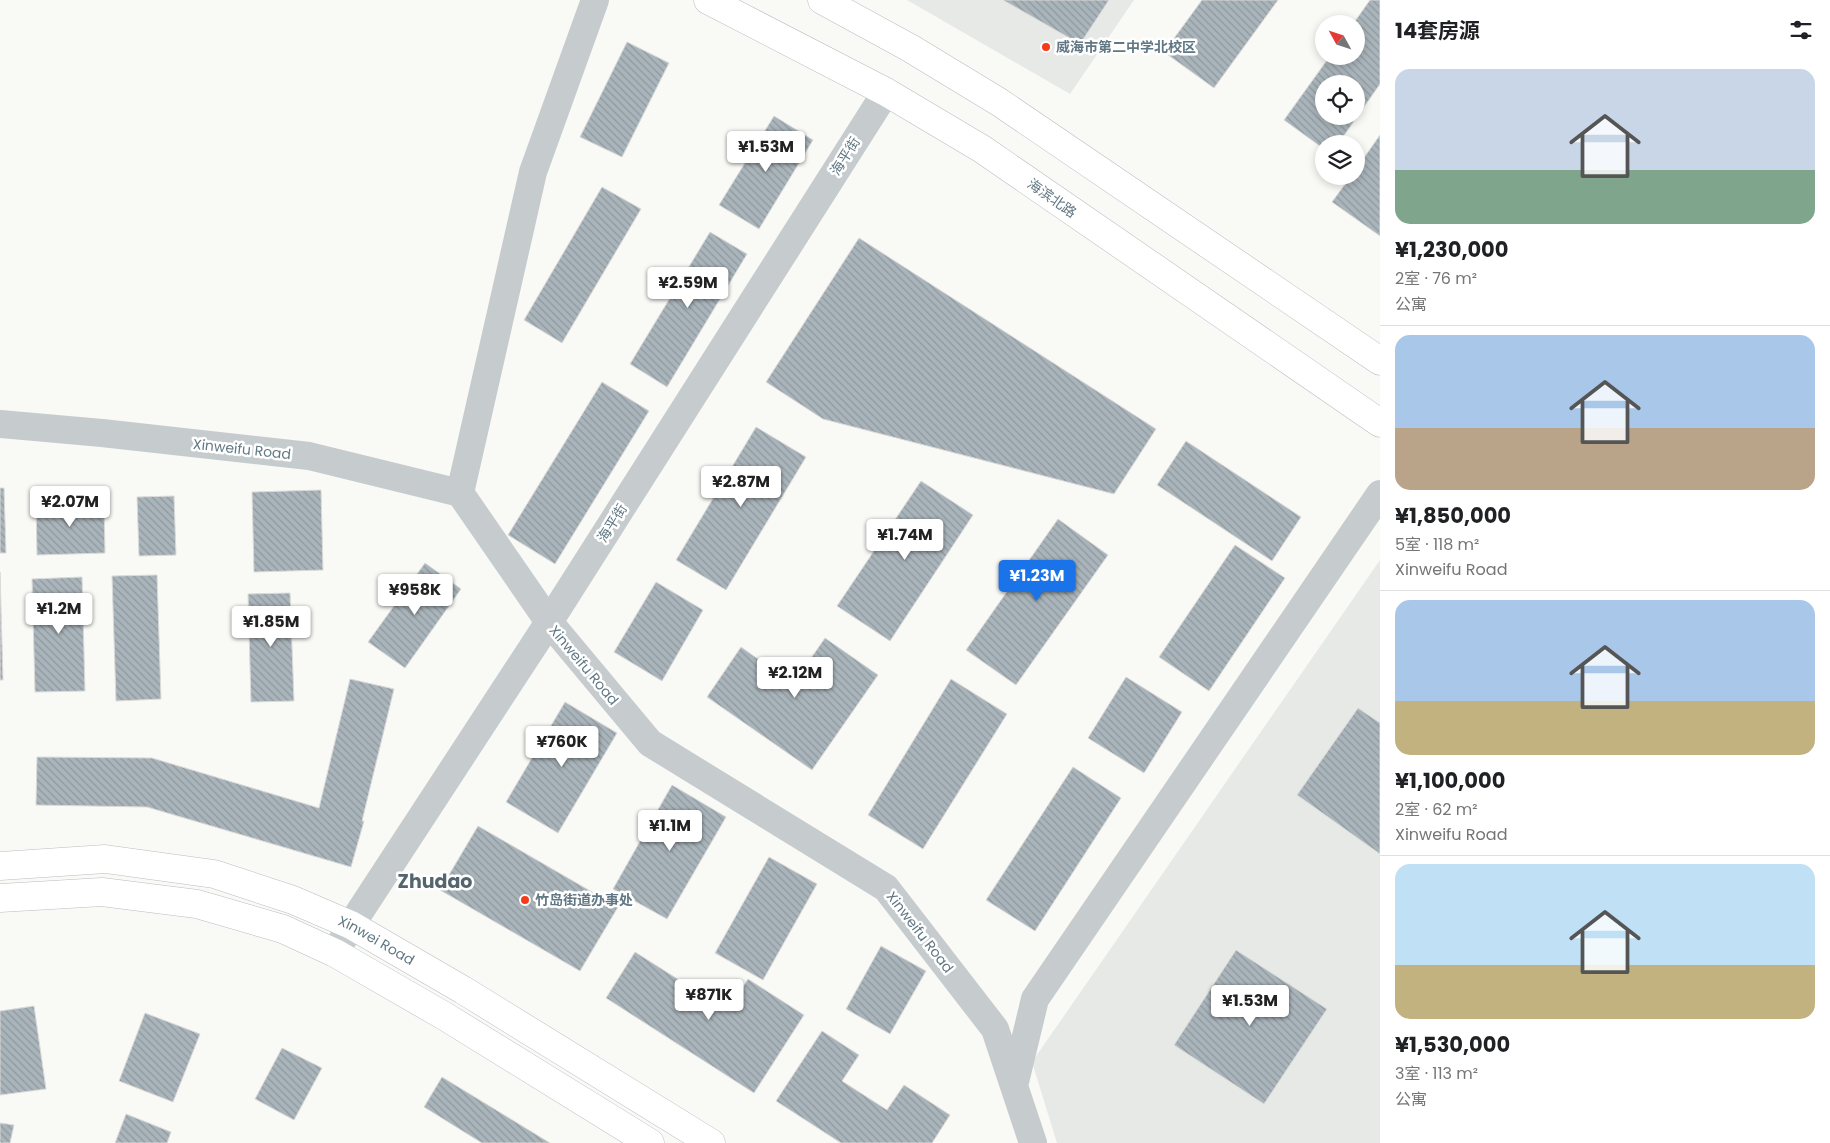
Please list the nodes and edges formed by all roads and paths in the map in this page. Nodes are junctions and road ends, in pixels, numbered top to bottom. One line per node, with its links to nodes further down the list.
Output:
1 (596, 0): 8 (street)
2 (708, 0): 4 (main road, 海滨北路)
3 (822, 0): 5 (main road)
4 (886, 92): 6 (main road, 海滨北路); 10 (street, 海平街)
5 (1380, 361)
6 (1380, 423)
7 (0, 424): 8 (street, Xinweifu Road)
8 (460, 493): 10 (street, Xinweifu Road)
9 (1380, 494): 15 (street)
10 (549, 622): 13 (street, 海平街); 15 (street, Xinweifu Road)
11 (0, 866): 13 (main road, Xinwei Road)
12 (0, 898): 14 (main road)
13 (351, 925): 14 (street, 海平街); 17 (main road, Xinwei Road)
14 (335, 953): 16 (main road)
15 (1014, 1086): 18 (street, Xinweifu Road)
16 (650, 1143)
17 (712, 1143)
18 (1034, 1143)

